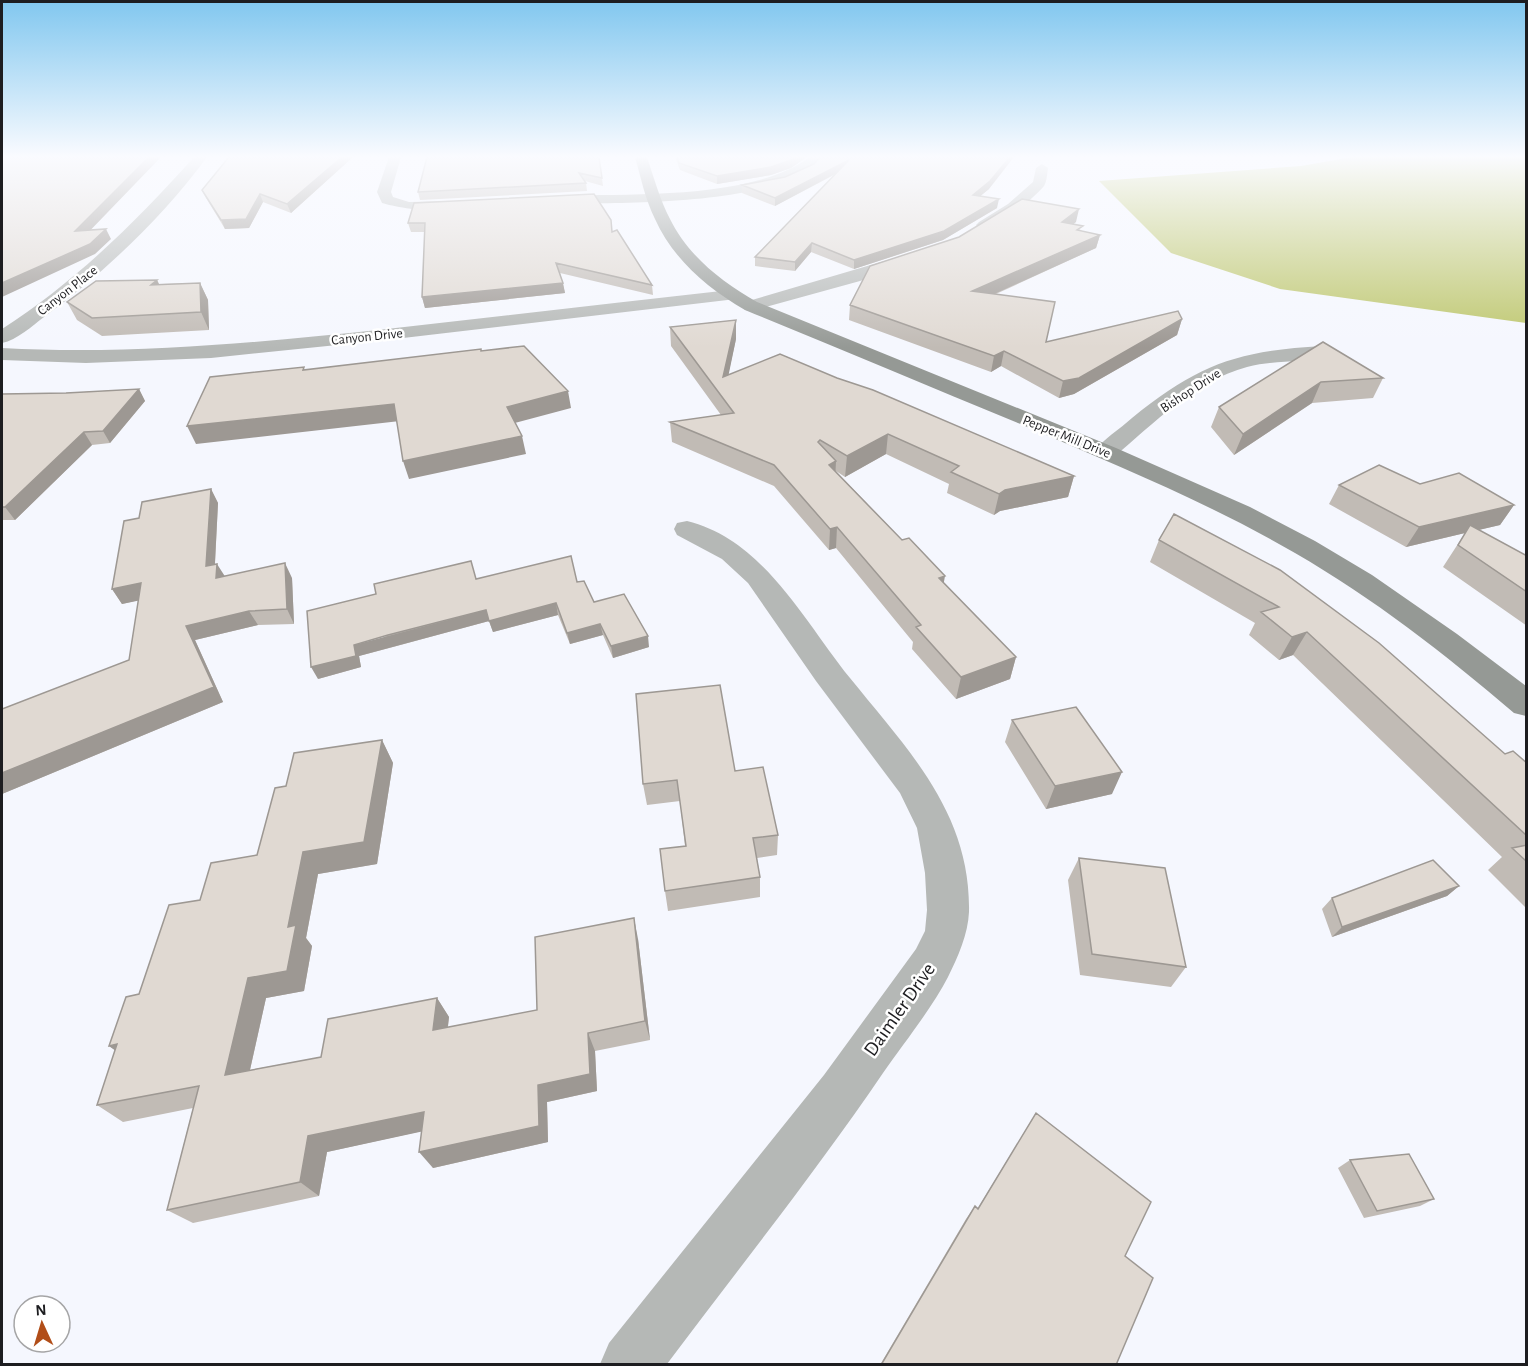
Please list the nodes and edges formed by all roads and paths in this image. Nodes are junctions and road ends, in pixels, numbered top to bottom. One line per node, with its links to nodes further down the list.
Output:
1 (143, 221): 8 (street, Canyon Place)
2 (662, 221): 6 (street, Pepper Mill Drive)
3 (990, 221): 4 (street)
4 (968, 234)
5 (929, 252): 7 (street)
6 (730, 295): 7 (street, Pepper Mill Drive); 10 (street, Canyon Drive)
7 (751, 306): 11 (street, Pepper Mill Drive)
8 (2, 337)
9 (1322, 352): 11 (street, Bishop Drive)
10 (2, 354)
11 (1106, 452): 13 (street, Pepper Mill Drive)
12 (687, 529): 14 (street, Daimler Drive)
13 (1527, 704)
14 (630, 1365)

